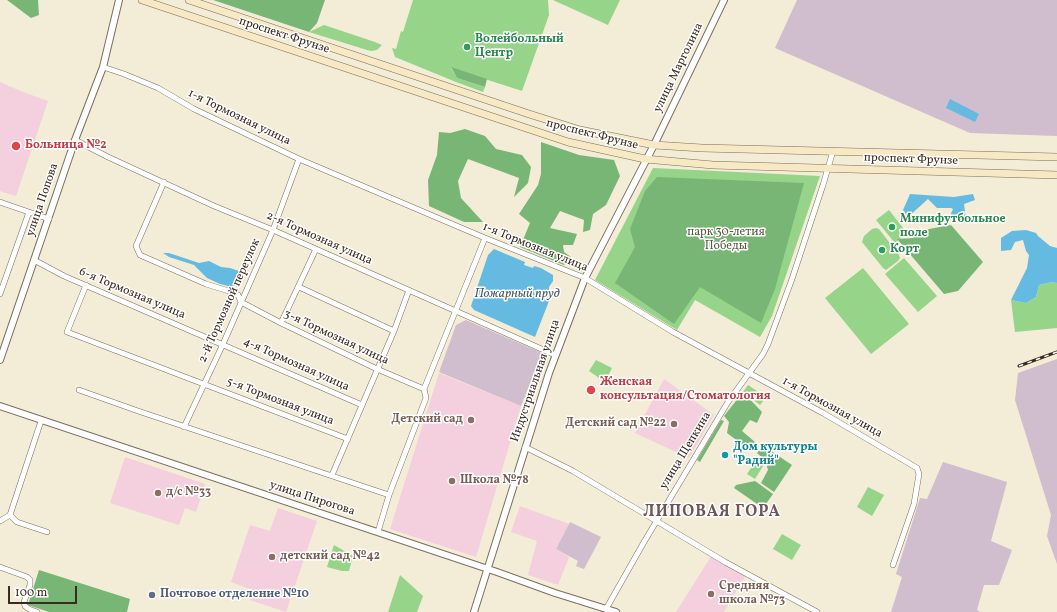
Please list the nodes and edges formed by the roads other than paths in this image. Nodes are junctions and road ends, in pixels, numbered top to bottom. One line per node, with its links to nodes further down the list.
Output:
1 (119, 0): 5 (street, улица Попова)
2 (142, 0): 11 (main road, проспект Фрунзе)
3 (189, 0): 7 (main road, проспект Фрунзе)
4 (724, 0): 7 (street, улица Марголина)
5 (103, 67): 6 (street, улица Попова); 10 (street, 1-я Тормозная улица)
6 (75, 140): 14 (street, 2-я Тормозная улица); 17 (street, улица Попова)
7 (654, 144): 8 (main road, проспект Фрунзе); 11 (street, Индустриальная улица)
8 (833, 151): 9 (main road, проспект Фрунзе); 12 (street, улица Щепкина)
9 (1057, 157)
10 (299, 159): 18 (street, 2-й Тормозной переулок); 19 (street, 1-я Тормозная улица)
11 (645, 159): 12 (main road, проспект Фрунзе); 22 (street, Индустриальная улица)
12 (829, 168): 13 (main road, проспект Фрунзе); 35 (street, улица Щепкина)
13 (1057, 175)
14 (164, 182): 18 (street, 2-я Тормозная улица); 27 (street, 3-я Тормозная улица)
15 (0, 202): 16 (street)
16 (29, 212): 17 (street); 26 (street, улица Попова)
17 (49, 219): 21 (street, улица Попова)
18 (273, 230): 20 (street, 2-я Тормозная улица); 27 (street, 2-й Тормозной переулок)
19 (486, 238): 22 (street, 1-я Тормозная улица); 28 (street)
20 (316, 249): 24 (street); 25 (street, 2-я Тормозная улица)
21 (34, 260): 23 (street, 6-я Тормозная улица); 33 (street, улица Попова)
22 (585, 278): 32 (street, Индустриальная улица); 35 (street, 1-я Тормозная улица)
23 (86, 286): 31 (street, 6-я Тормозная улица); 36 (street, 5-я Тормозная улица)
24 (299, 286): 29 (street); 30 (street)
25 (409, 290): 28 (street, 2-я Тормозная улица); 30 (street)
26 (0, 294)
27 (240, 302): 29 (street, 3-я Тормозная улица); 31 (street, 2-й Тормозной переулок)
28 (456, 310): 32 (street, 2-я Тормозная улица); 37 (street)
29 (282, 323): 34 (street, 3-я Тормозная улица)
30 (394, 331): 34 (street)
31 (223, 344): 36 (street, 2-й Тормозной переулок); 39 (street, 4-я Тормозная улица)
32 (555, 354): 44 (street, Индустриальная улица)
33 (0, 360)
34 (377, 369): 37 (street, 3-я Тормозная улица); 39 (street)
35 (748, 373): 48 (street, улица Щепкина); 52 (street, 1-я Тормозная улица)
36 (204, 384): 42 (street, 2-й Тормозной переулок); 43 (street, 5-я Тормозная улица)
37 (424, 389): 46 (street)
38 (80, 390): 42 (street)
39 (362, 405): 43 (street)
40 (0, 406): 41 (street, улица Пирогова)
41 (41, 421): 47 (street); 51 (street, улица Пирогова)
42 (184, 427): 45 (street)
43 (348, 439): 45 (street)
44 (525, 447): 48 (street); 54 (street, Индустриальная улица)
45 (332, 475): 46 (street)
46 (389, 495): 51 (street)
47 (10, 515): 49 (street); 50 (street)
48 (657, 520): 55 (street, улица Щепкина); 59 (street)
49 (0, 521)
50 (46, 532)
51 (378, 532): 54 (street, улица Пирогова)
52 (893, 565)
53 (0, 567): 56 (street)
54 (488, 570): 55 (street, улица Пирогова); 57 (street, Индустриальная улица)
55 (606, 609): 58 (street, улица Пирогова)
56 (37, 612)
57 (474, 612)
58 (616, 612)
59 (817, 612)

